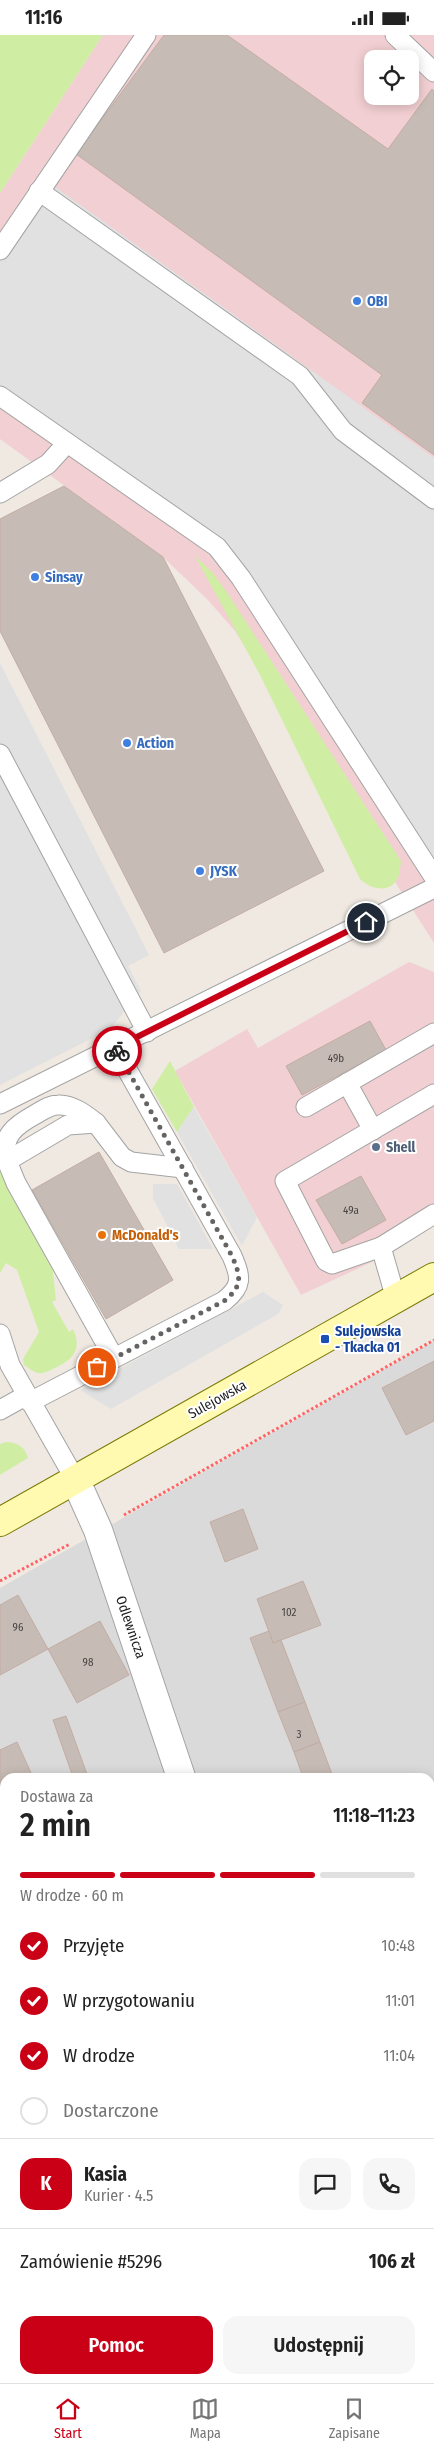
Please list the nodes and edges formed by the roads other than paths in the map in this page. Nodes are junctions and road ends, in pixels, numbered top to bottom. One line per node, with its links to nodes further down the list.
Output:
1 (146, 35): 4 (lane)
2 (395, 35): 3 (lane)
3 (434, 71)
4 (39, 191): 5 (lane); 9 (lane)
5 (0, 250)
6 (0, 396): 7 (lane)
7 (67, 443): 8 (lane); 11 (lane)
8 (0, 493)
9 (434, 499)
10 (0, 754): 13 (lane)
11 (434, 877)
12 (434, 888): 13 (lane)
13 (147, 1032): 15 (lane)
14 (434, 1033): 16 (lane)
15 (115, 1048): 18 (lane); 23 (lane)
16 (347, 1083): 19 (lane); 21 (lane)
17 (434, 1095): 21 (lane)
18 (0, 1104)
19 (306, 1107)
20 (96, 1123): 22 (lane); 22 (lane); 23 (lane)
21 (373, 1130): 25 (lane)
22 (7, 1161): 29 (lane)
23 (183, 1168): 29 (lane)
24 (434, 1214): 25 (lane)
25 (381, 1247): 27 (lane)
26 (434, 1277): 27 (main road, Sulejowska)
27 (396, 1299): 32 (main road, Sulejowska)
28 (0, 1334): 30 (lane)
29 (114, 1358): 30 (lane)
30 (29, 1399): 31 (lane); 32 (lane)
31 (0, 1410)
32 (75, 1479): 33 (main road, Sulejowska); 34 (street, Odlewnicza)
33 (0, 1522)
34 (180, 1773)

